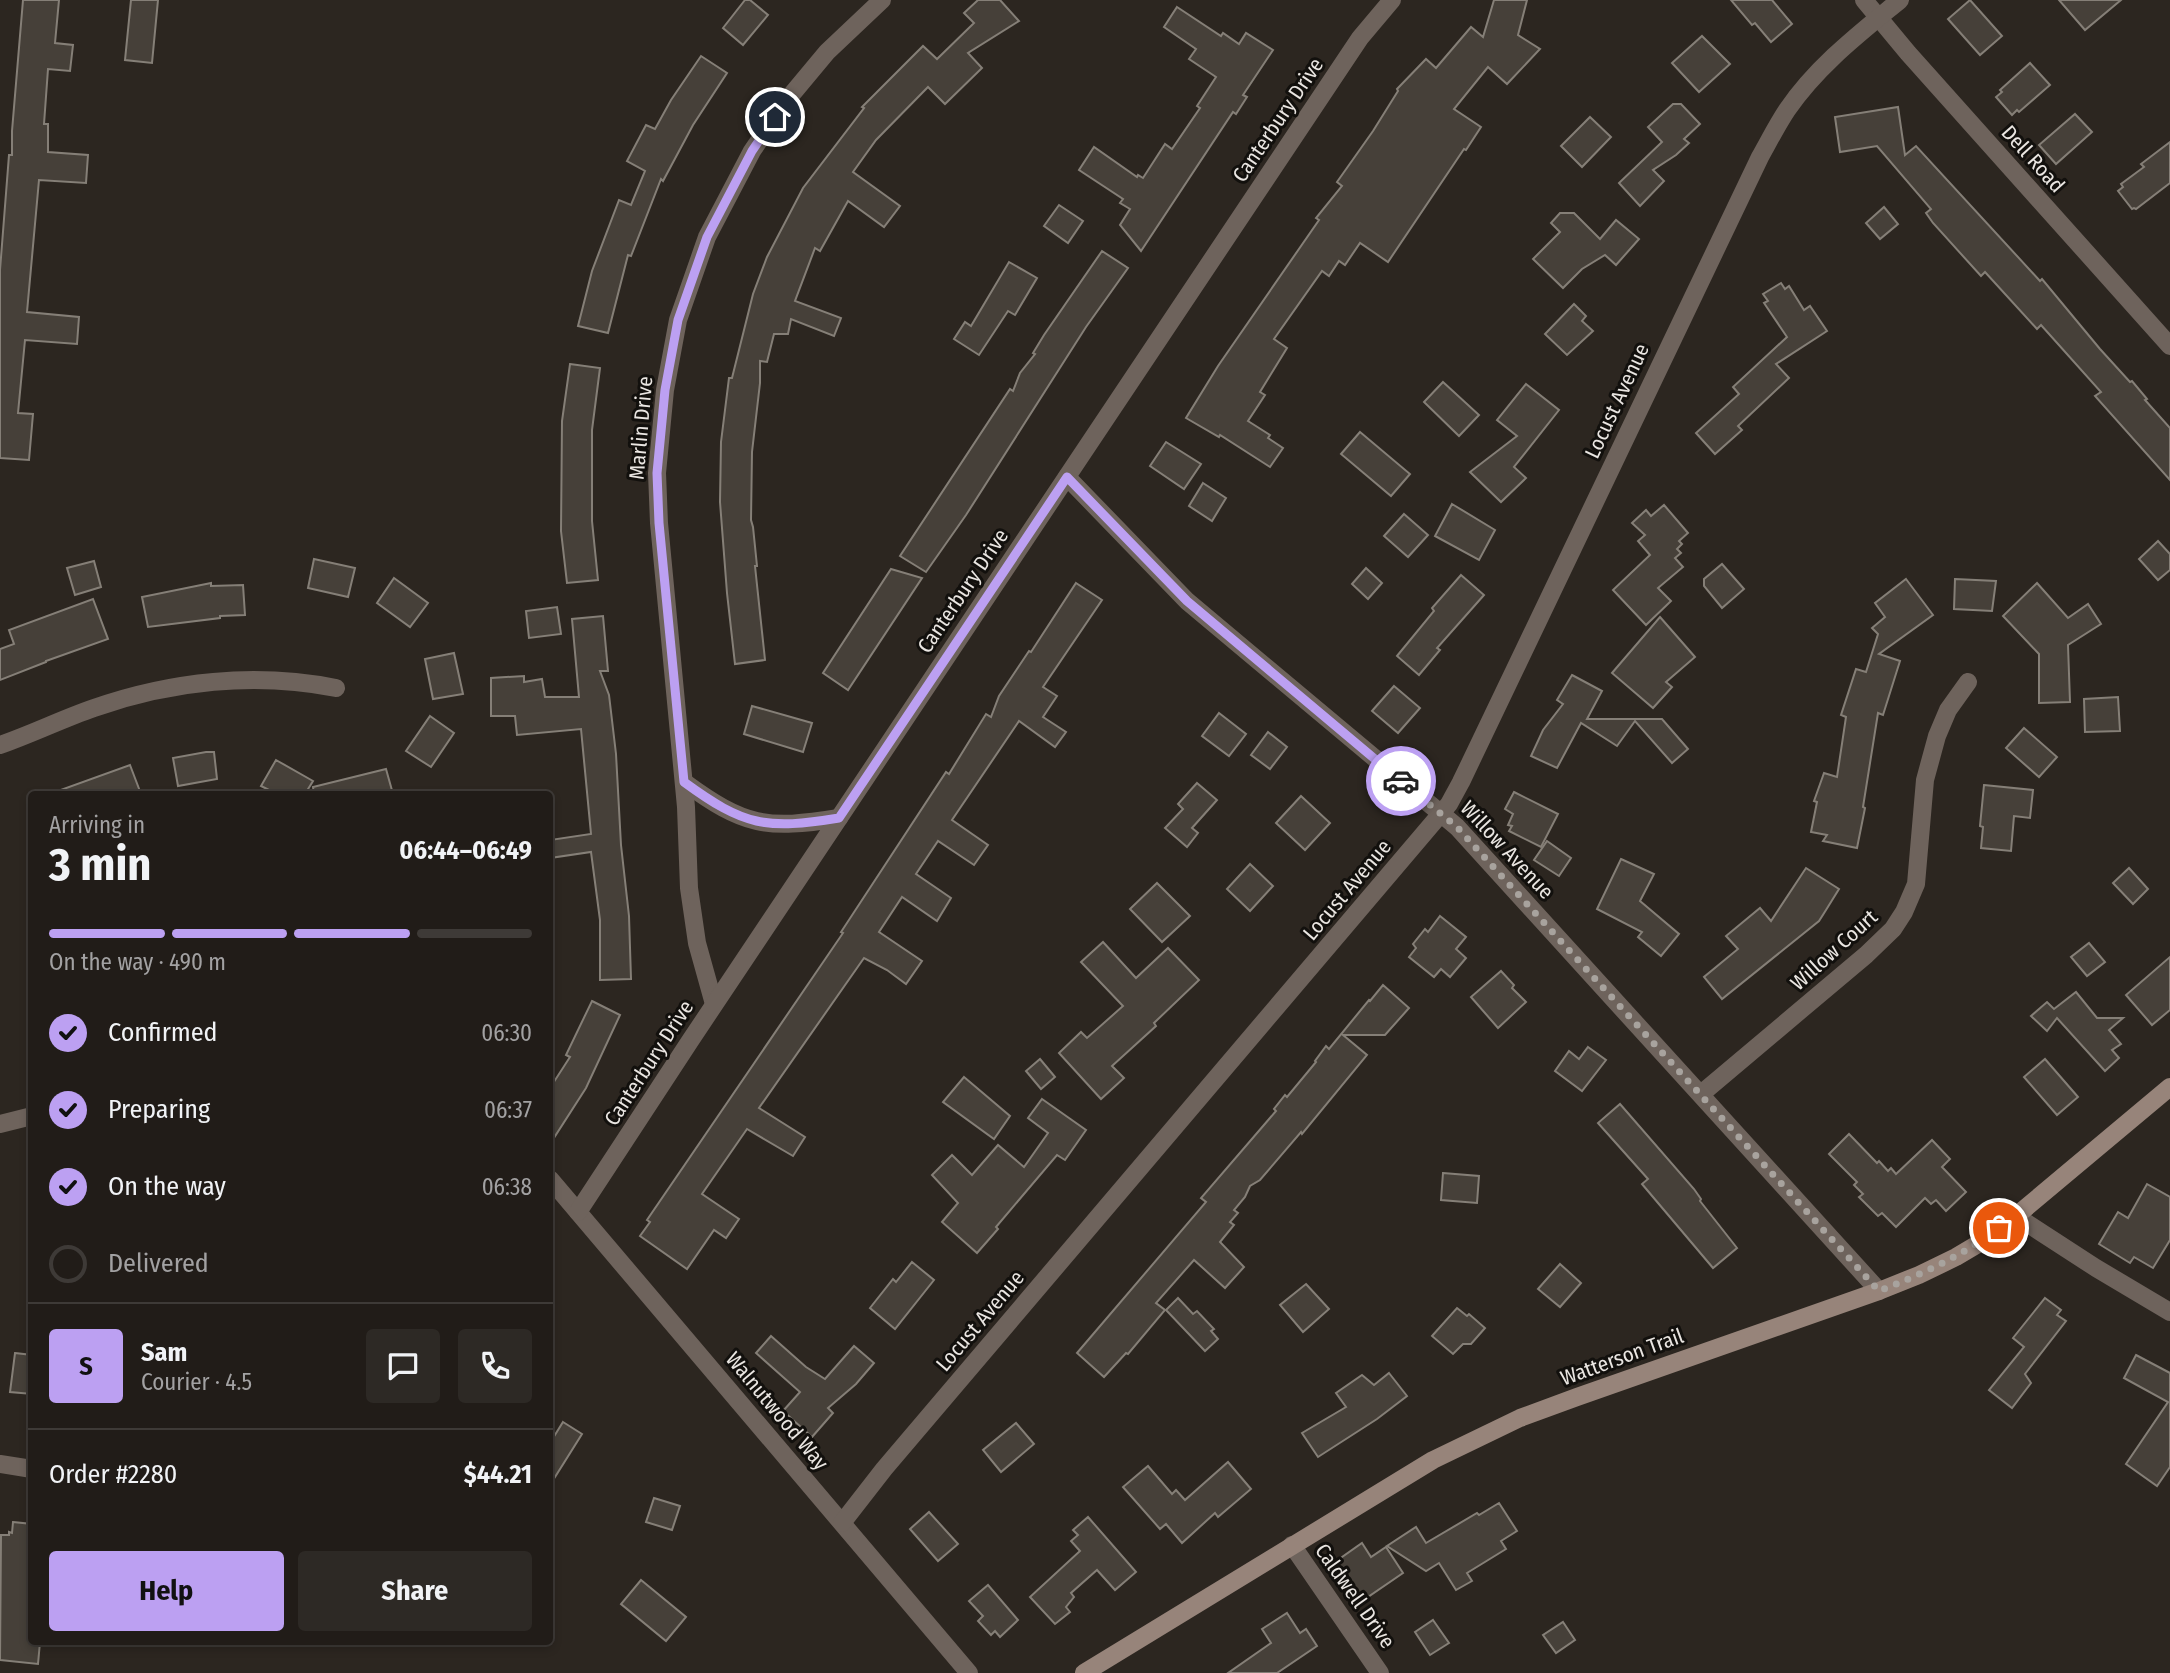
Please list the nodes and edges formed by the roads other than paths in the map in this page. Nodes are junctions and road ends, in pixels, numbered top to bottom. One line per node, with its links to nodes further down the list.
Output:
1 (882, 0): 11 (street, Marlin Drive)
2 (1392, 0): 7 (street, Canterbury Drive)
3 (1864, 0): 5 (street, Dell Road)
4 (1900, 0): 5 (street, Locust Avenue)
5 (1880, 17): 6 (street, Dell Road); 12 (street, Locust Avenue)
6 (2170, 346)
7 (1067, 477): 12 (street, Willow Avenue); 13 (street, Canterbury Drive)
8 (1968, 682): 16 (street, Willow Court)
9 (335, 688): 10 (street)
10 (0, 745)
11 (684, 782): 13 (street); 14 (street, Marlin Drive)
12 (1442, 813): 16 (street, Willow Avenue); 26 (street, Locust Avenue)
13 (839, 818): 14 (street, Canterbury Drive)
14 (714, 1004): 20 (street, Canterbury Drive)
15 (2170, 1087): 21 (main road, Watterson Trail)
16 (1701, 1094): 22 (street, Willow Avenue)
17 (28, 1117): 18 (street)
18 (0, 1124)
19 (553, 1183): 20 (street, Walnutwood Way)
20 (578, 1212): 26 (street, Walnutwood Way)
21 (2016, 1216): 22 (main road, Watterson Trail); 23 (street)
22 (1879, 1291): 27 (main road, Watterson Trail)
23 (2170, 1312)
24 (0, 1464): 25 (street)
25 (28, 1468)
26 (842, 1523): 28 (street, Walnutwood Way)
27 (1292, 1545): 29 (main road, Watterson Trail); 30 (street, Caldwell Drive)
28 (969, 1673)
29 (1084, 1673)
30 (1380, 1673)

